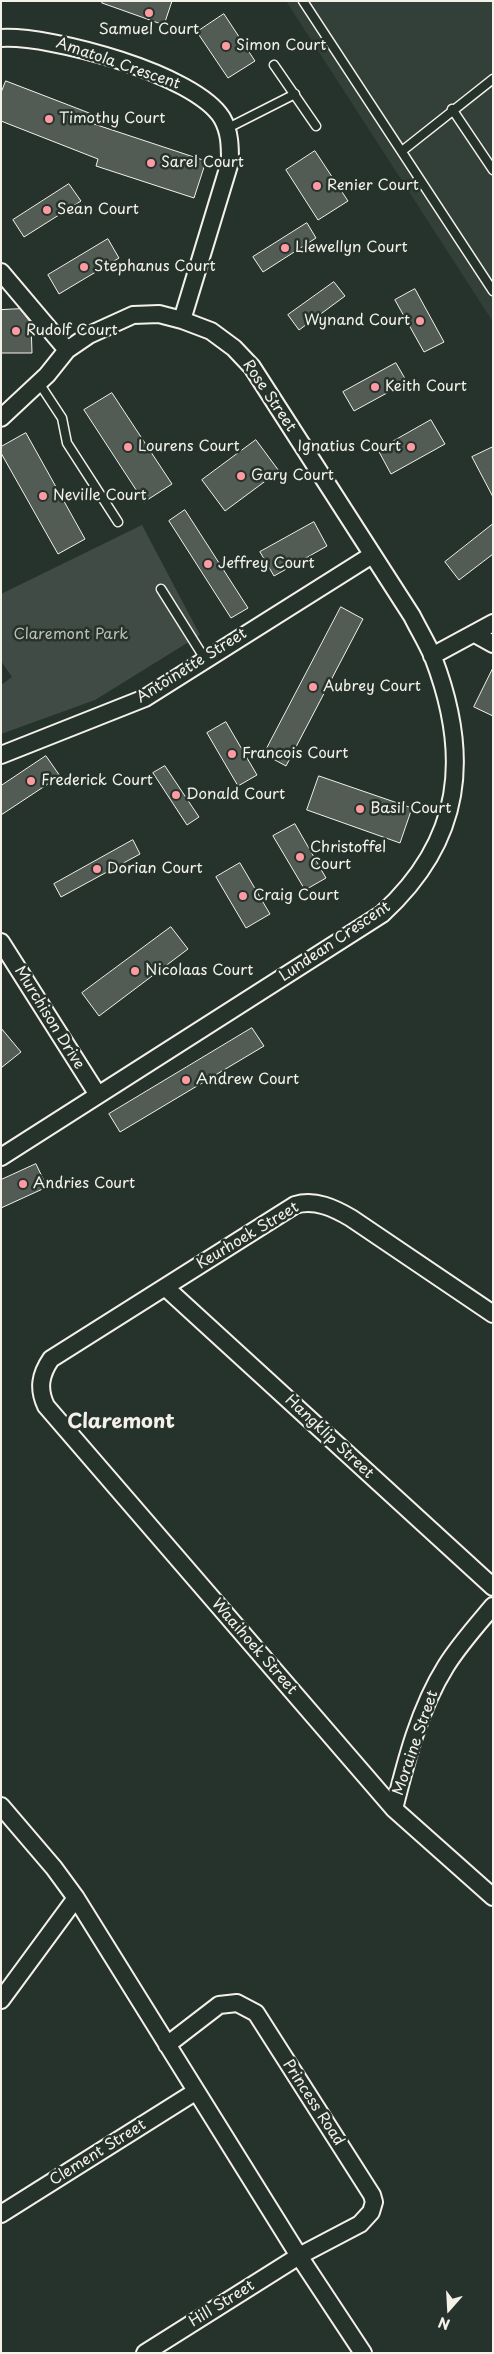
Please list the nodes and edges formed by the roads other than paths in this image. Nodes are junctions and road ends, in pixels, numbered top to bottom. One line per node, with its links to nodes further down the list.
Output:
1 (303, 1): 9 (lane)
2 (1, 38): 8 (street, Amatola Crescent)
3 (274, 65): 5 (lane)
4 (493, 78): 6 (lane)
5 (295, 94): 7 (lane); 8 (lane)
6 (452, 109): 9 (lane); 10 (lane)
7 (316, 126)
8 (226, 130): 13 (street, Amatola Crescent)
9 (402, 151): 12 (lane)
10 (493, 170)
11 (1, 272): 14 (street)
12 (493, 291)
13 (182, 320): 14 (street, Rose Street); 18 (street, Rose Street)
14 (67, 350): 15 (street, Rose Street)
15 (39, 383): 16 (street, Rose Street); 17 (lane)
16 (1, 418)
17 (118, 522)
18 (372, 554): 23 (street, Lundean Crescent); 24 (street, Antoinette Street)
19 (161, 590): 24 (lane)
20 (493, 623): 21 (street)
21 (475, 634): 22 (street); 23 (street)
22 (493, 644)
23 (432, 656): 27 (street, Lundean Crescent)
24 (205, 659): 25 (street, Antoinette Street)
25 (1, 756)
26 (1, 942): 27 (street, Murchison Drive)
27 (98, 1094): 28 (street, Lundean Crescent)
28 (1, 1156)
29 (165, 1287): 30 (street, Keurhoek Street); 31 (street, Keurhoek Street); 32 (street, Hangklip Street)
30 (493, 1314)
31 (41, 1380): 35 (street, Waaihoek Street)
32 (493, 1587)
33 (493, 1606): 35 (street, Moraine Street)
34 (1, 1806): 37 (street)
35 (394, 1809): 36 (street, Waaihoek Street)
36 (493, 1896)
37 (76, 1898): 38 (street); 39 (street)
38 (1, 2000)
39 (167, 2045): 40 (street); 42 (street, Princess Road)
40 (196, 2092): 41 (street, Clement Street); 42 (street)
41 (1, 2214)
42 (299, 2256): 43 (street, Hill Street); 44 (street)
43 (145, 2353)
44 (362, 2353)

